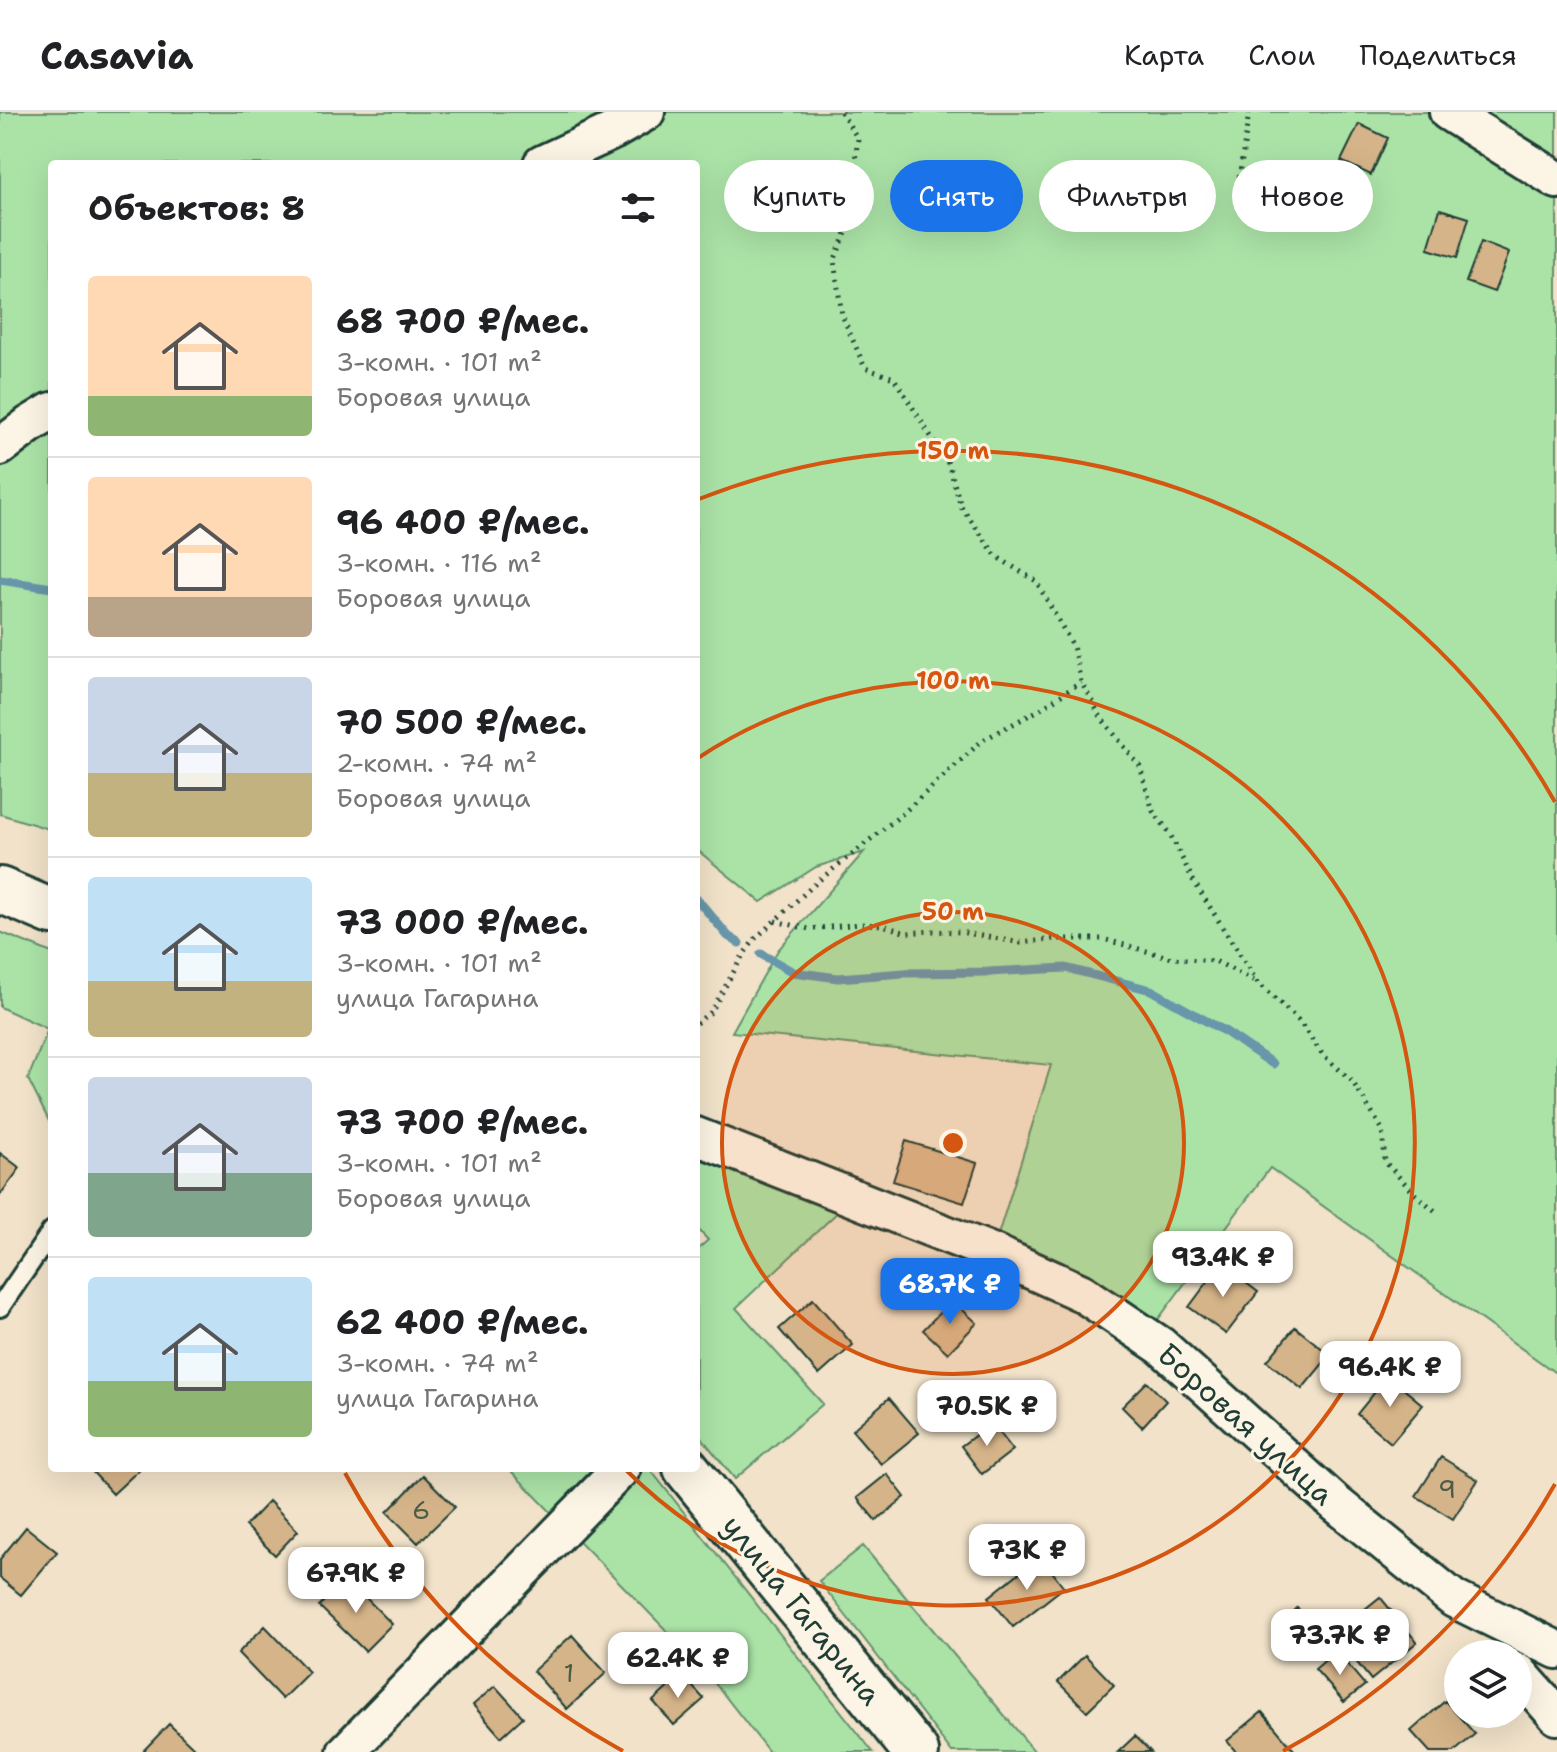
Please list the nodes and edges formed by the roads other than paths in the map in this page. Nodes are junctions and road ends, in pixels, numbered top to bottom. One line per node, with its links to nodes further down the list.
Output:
1 (646, 112): 3 (street)
2 (1448, 112): 4 (street)
3 (551, 160)
4 (1557, 180)
5 (48, 413): 6 (street)
6 (0, 447)
7 (0, 890): 8 (main road)
8 (48, 910)
9 (700, 1138): 14 (street, Боровая улица)
10 (48, 1237): 11 (lane)
11 (0, 1307)
12 (618, 1472): 19 (street)
13 (689, 1472): 20 (main road, улица Гагарина)
14 (1454, 1599): 15 (street); 16 (street, Боровая улица)
15 (1490, 1640)
16 (1557, 1650)
17 (1532, 1688): 18 (street)
18 (1557, 1716)
19 (346, 1752)
20 (916, 1752)

